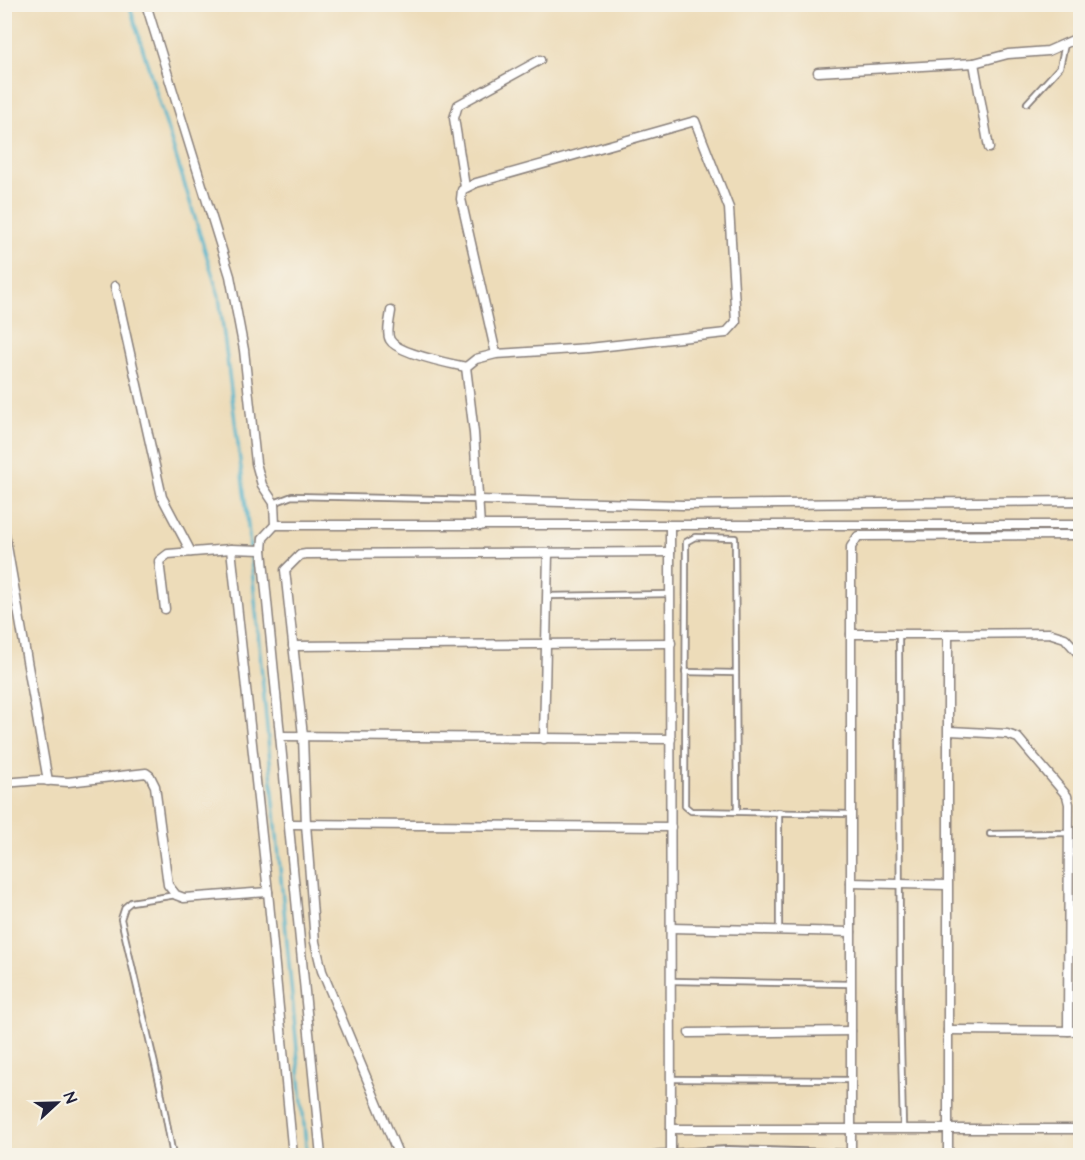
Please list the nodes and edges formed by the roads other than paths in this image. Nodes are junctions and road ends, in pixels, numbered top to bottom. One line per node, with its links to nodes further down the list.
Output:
1 (146, 4): 16 (street)
2 (1080, 37): 3 (street)
3 (1065, 44): 5 (street); 7 (lane)
4 (540, 60): 9 (street)
5 (974, 63): 6 (street); 8 (street)
6 (818, 72)
7 (1027, 103)
8 (989, 148)
9 (465, 187): 12 (street); 12 (street)
10 (115, 286): 27 (street)
11 (391, 311): 13 (street)
12 (496, 354): 13 (street)
13 (466, 367): 14 (street)
14 (480, 500): 15 (street); 16 (lane); 19 (street)
15 (1080, 501)
16 (274, 503): 17 (street)
17 (275, 525): 19 (street); 26 (street)
18 (1080, 525): 20 (street)
19 (480, 526): 21 (street)
20 (876, 526): 21 (street); 24 (street)
21 (670, 527): 28 (street)
22 (4, 529): 47 (street)
23 (1080, 535): 24 (street)
24 (875, 536): 33 (street)
25 (236, 549): 26 (street); 27 (street); 60 (street)
26 (258, 550): 43 (street)
27 (190, 552): 32 (street)
28 (670, 552): 29 (street); 30 (street)
29 (548, 553): 31 (street); 38 (street)
30 (670, 594): 31 (lane); 36 (street)
31 (547, 596): 37 (street)
32 (165, 609)
33 (851, 634): 34 (street); 51 (street)
34 (899, 634): 35 (street); 57 (lane)
35 (948, 634): 39 (street); 42 (street)
36 (670, 643): 37 (street); 46 (street)
37 (546, 645): 38 (street); 45 (street)
38 (293, 646): 44 (street)
39 (1080, 655)
40 (685, 672): 41 (lane); 41 (lane); 49 (lane)
41 (736, 673): 49 (lane)
42 (950, 731): 55 (street); 59 (street)
43 (281, 736): 44 (street); 52 (street)
44 (303, 736): 45 (street); 53 (street)
45 (544, 739): 46 (street)
46 (671, 739): 54 (street)
47 (48, 781): 48 (street); 61 (street)
48 (4, 783)
49 (737, 812): 50 (lane)
50 (779, 812): 51 (lane); 63 (lane)
51 (851, 814): 58 (street)
52 (289, 824): 53 (street); 83 (street)
53 (306, 824): 54 (street); 84 (street)
54 (671, 827): 62 (street)
55 (1070, 833): 56 (lane); 69 (street)
56 (990, 834)
57 (899, 882): 58 (street); 59 (street); 74 (lane)
58 (851, 883): 64 (street)
59 (947, 885): 67 (street)
60 (268, 892): 61 (street); 82 (street)
61 (176, 895): 81 (lane)
62 (671, 928): 63 (street); 65 (street)
63 (779, 930): 64 (street)
64 (851, 932): 66 (street)
65 (671, 981): 66 (lane); 72 (street)
66 (851, 984): 68 (street)
67 (948, 1030): 69 (street); 76 (street)
68 (852, 1031): 71 (street); 73 (street)
69 (1068, 1031): 70 (street)
70 (1080, 1031)
71 (689, 1033)
72 (671, 1079): 73 (lane); 77 (street)
73 (851, 1080): 75 (street)
74 (903, 1127): 75 (street); 76 (street)
75 (852, 1128): 77 (street); 86 (street)
76 (949, 1128): 78 (street); 88 (street)
77 (671, 1129): 79 (street)
78 (1080, 1129)
79 (671, 1153): 80 (street); 85 (street)
80 (728, 1154): 86 (street)
81 (173, 1155)
82 (294, 1155)
83 (321, 1155)
84 (399, 1155)
85 (657, 1155)
86 (851, 1155): 87 (street)
87 (861, 1155)
88 (948, 1155)

